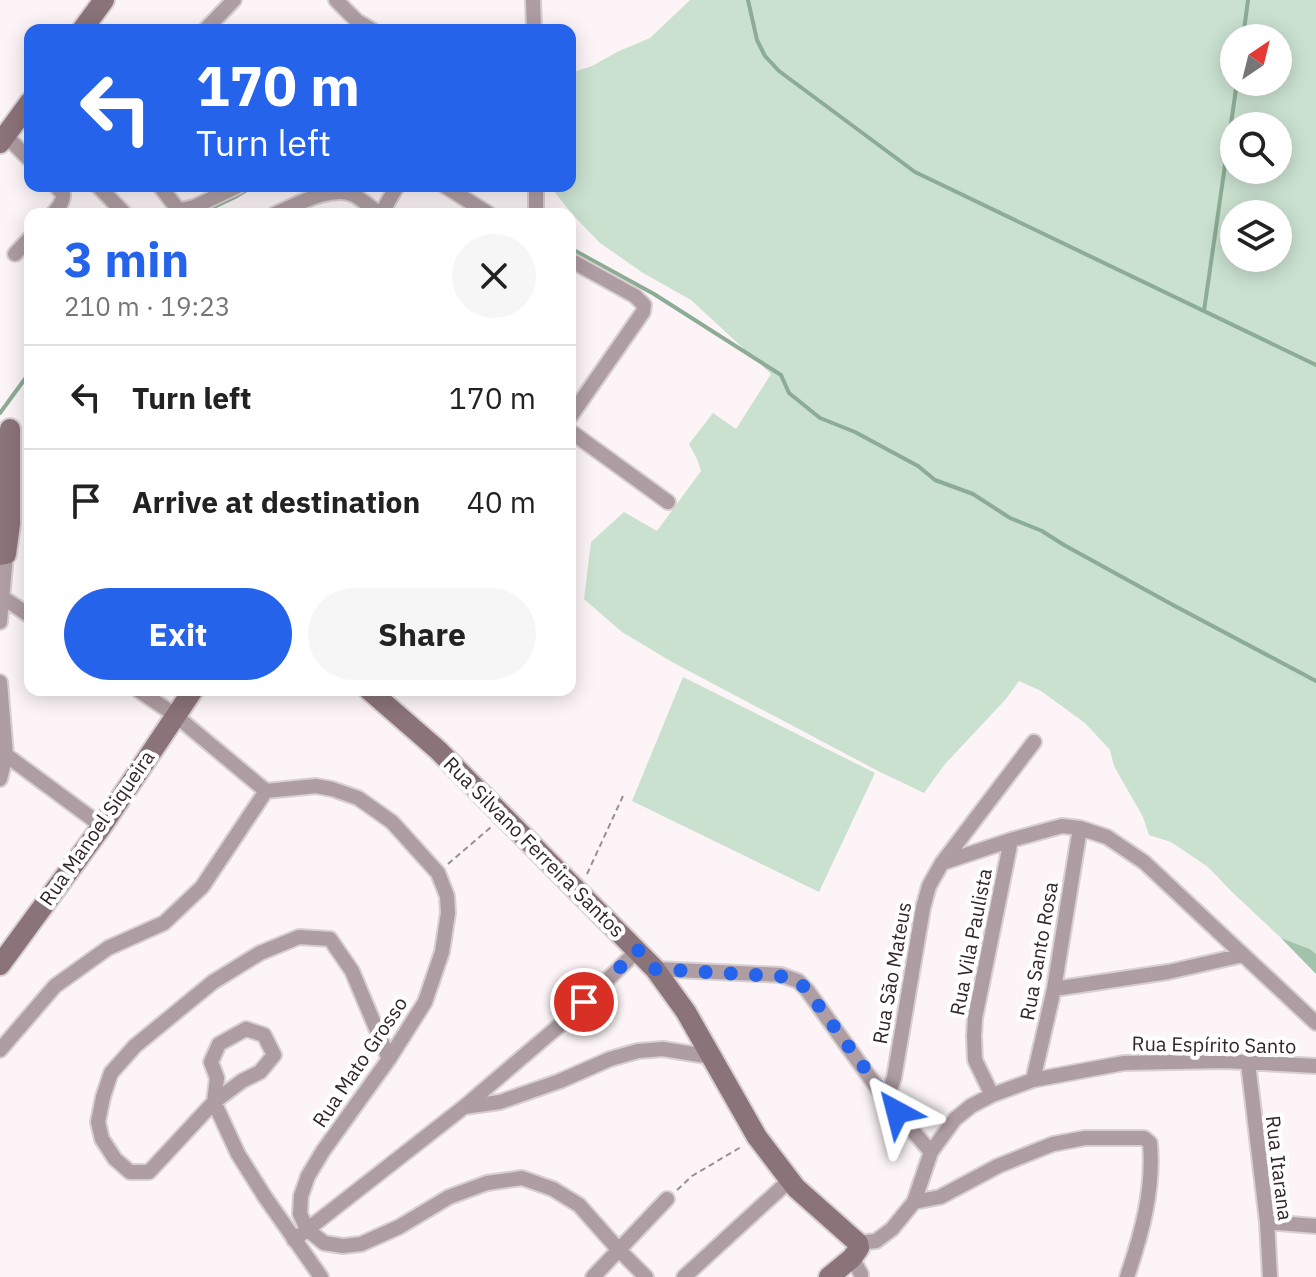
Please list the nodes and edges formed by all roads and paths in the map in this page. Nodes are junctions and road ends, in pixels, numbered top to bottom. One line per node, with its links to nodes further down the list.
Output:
1 (104, 0): 5 (street)
2 (234, 0): 6 (street)
3 (336, 0): 7 (street)
4 (533, 0): 8 (street)
5 (86, 24)
6 (211, 24)
7 (362, 24)
8 (534, 24)
9 (24, 118): 10 (street)
10 (3, 139): 11 (street)
11 (24, 155)
12 (104, 192): 17 (street)
13 (165, 192): 18 (street)
14 (225, 192): 19 (street)
15 (331, 192): 20 (street)
16 (345, 192): 21 (street)
17 (119, 208)
18 (178, 208)
19 (191, 208)
20 (290, 208)
21 (371, 208)
22 (24, 244): 23 (street)
23 (15, 254)
24 (576, 263): 25 (street)
25 (576, 394)
26 (5, 426): 28 (street); 30 (street)
27 (576, 435): 29 (street)
28 (24, 440)
29 (668, 502)
30 (3, 554): 31 (street)
31 (2, 597): 32 (street); 33 (street)
32 (24, 612)
33 (0, 622)
34 (0, 682): 38 (street)
35 (147, 696): 39 (street)
36 (189, 696): 39 (street, Rua Manoel Siqueira)
37 (379, 696): 45 (street, Rua Silvano Ferreira Santos)
38 (2, 714): 41 (street)
39 (175, 715): 43 (street); 46 (street, Rua Manoel Siqueira)
40 (1034, 742): 49 (street, Rua São Mateus)
41 (6, 755): 42 (street); 46 (street)
42 (0, 779)
43 (266, 791): 50 (street, Rua Mato Grosso); 58 (street)
44 (623, 796): 51 (path)
45 (503, 816): 50 (path); 51 (street, Rua Silvano Ferreira Santos)
46 (102, 826): 54 (street, Rua Manoel Siqueira)
47 (1080, 828): 48 (street); 53 (street); 56 (street, Rua Santo Rosa)
48 (1011, 840): 49 (street); 64 (street, Rua Vila Paulista)
49 (942, 863): 65 (street, Rua São Mateus)
50 (438, 873): 60 (street, Rua Mato Grosso)
51 (578, 893): 52 (street, Rua Silvano Ferreira Santos)
52 (638, 950): 55 (street, Rua Silvano Ferreira Santos); 67 (street)
53 (1243, 955): 56 (street); 57 (street)
54 (0, 965)
55 (655, 969): 59 (street, Rua Silvano Ferreira Santos); 65 (street)
56 (1054, 989): 63 (street, Rua Santo Rosa)
57 (1316, 1023)
58 (0, 1050)
59 (712, 1057): 67 (street); 68 (street, Rua Silvano Ferreira Santos)
60 (389, 1059): 66 (street); 75 (street, Rua Mato Grosso)
61 (1248, 1063): 62 (street, Rua Espírito Santo); 63 (street, Rua Espírito Santo); 73 (street, Rua Itarana)
62 (1316, 1066)
63 (1033, 1080): 64 (street, Rua Espírito Santo)
64 (992, 1095): 69 (street, Rua Espírito Santo)
65 (886, 1100): 69 (street)
66 (214, 1102): 66 (street); 76 (street)
67 (464, 1107): 75 (street)
68 (757, 1137): 70 (street, Rua Silvano Ferreira Santos); 71 (path)
69 (931, 1152): 72 (street, Rua Espírito Santo)
70 (790, 1180): 78 (street, Rua Silvano Ferreira Santos); 82 (street)
71 (667, 1199): 77 (street)
72 (914, 1202): 78 (street, Rua Espírito Santo); 85 (street)
73 (1267, 1222): 74 (street); 86 (street, Rua Itarana)
74 (1316, 1226)
75 (307, 1229): 76 (street); 77 (street)
76 (294, 1240): 79 (street)
77 (618, 1249): 80 (street); 81 (street)
78 (855, 1251): 83 (street); 84 (street)
79 (321, 1277)
80 (593, 1277)
81 (646, 1277)
82 (684, 1277)
83 (829, 1277)
84 (861, 1277)
85 (1127, 1277)
86 (1270, 1277)

